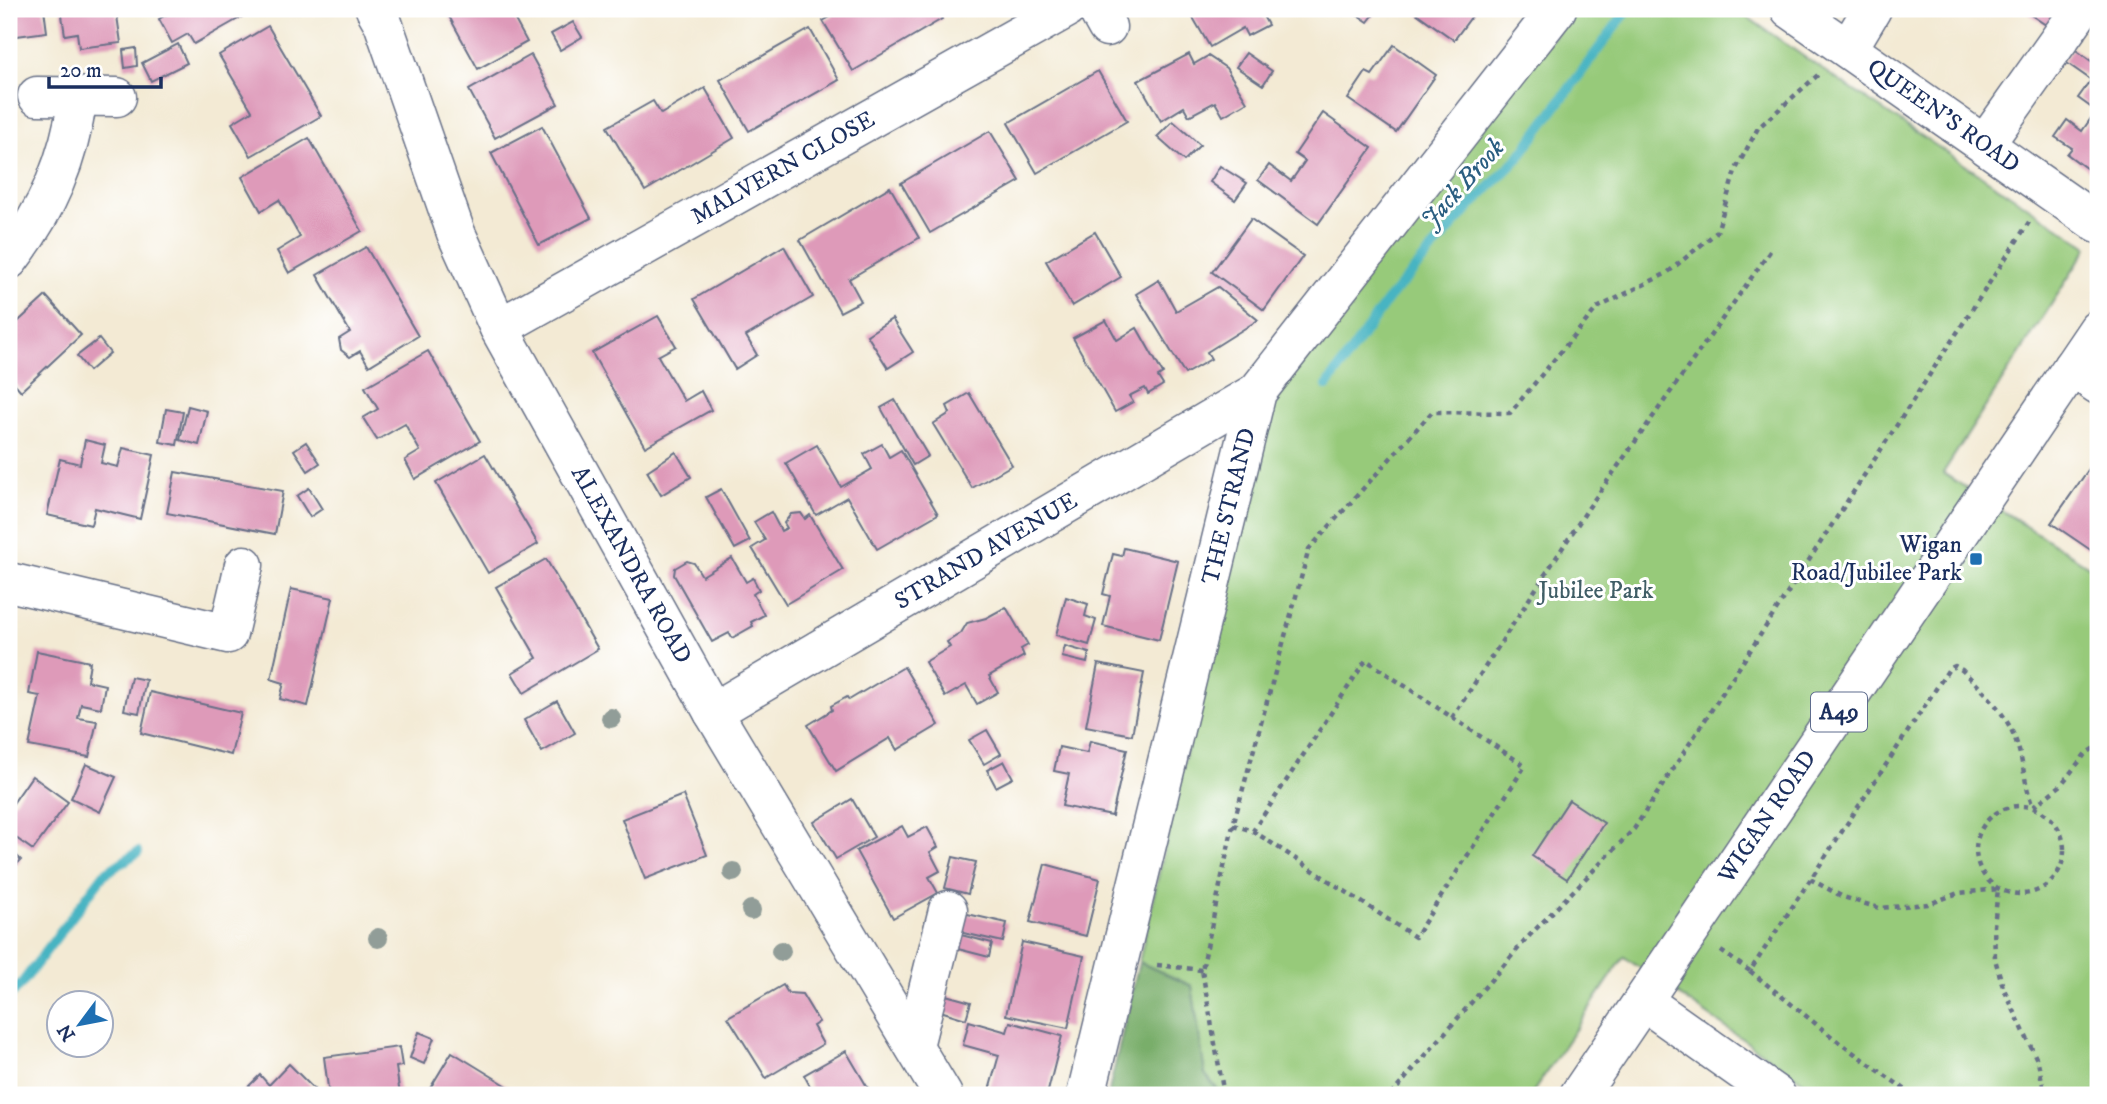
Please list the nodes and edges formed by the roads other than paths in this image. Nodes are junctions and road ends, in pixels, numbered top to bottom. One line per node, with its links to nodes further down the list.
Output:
1 (375, 9): 14 (street, ALEXANDRA ROAD)
2 (1066, 9): 14 (street, MALVERN CLOSE)
3 (1557, 9): 17 (street, THE STRAND)
4 (1790, 9): 7 (street, QUEEN'S ROAD)
5 (1872, 9): 7 (street)
6 (2081, 9): 11 (street)
7 (1848, 49): 11 (street, QUEEN'S ROAD)
8 (37, 96): 9 (street)
9 (78, 96): 10 (street); 13 (street)
10 (117, 97)
11 (1985, 144): 12 (street, QUEEN'S ROAD)
12 (2098, 224)
13 (9, 260)
14 (499, 328): 20 (street, ALEXANDRA ROAD)
15 (2098, 329): 16 (street, WIGAN ROAD / A49)
16 (2085, 376): 22 (street, WIGAN ROAD / A49)
17 (1257, 392): 20 (street, STRAND AVENUE); 25 (street, THE STRAND)
18 (244, 565): 19 (street)
19 (9, 582)
20 (713, 712): 23 (street, ALEXANDRA ROAD)
21 (948, 910): 23 (street)
22 (1643, 1001): 26 (street, WIGAN ROAD / A49); 27 (street)
23 (914, 1046): 24 (street, ALEXANDRA ROAD)
24 (943, 1095)
25 (1086, 1095)
26 (1579, 1095)
27 (1776, 1095)

